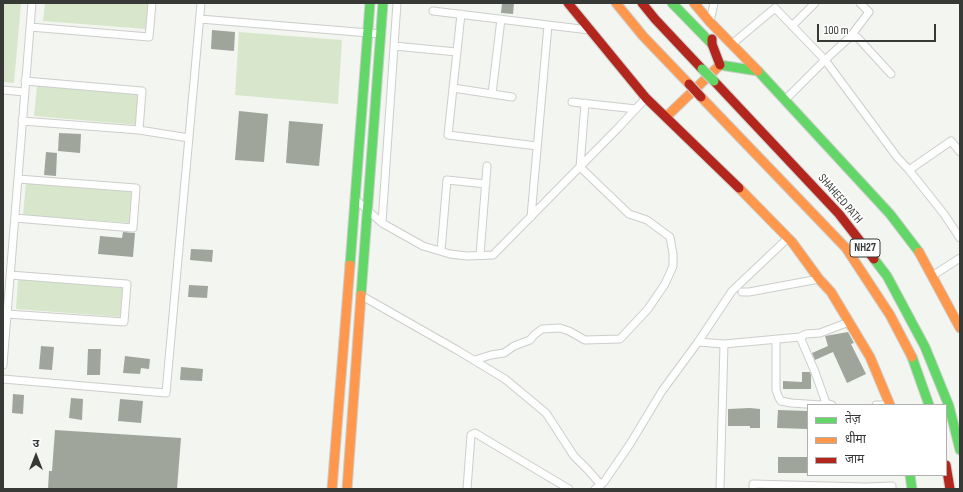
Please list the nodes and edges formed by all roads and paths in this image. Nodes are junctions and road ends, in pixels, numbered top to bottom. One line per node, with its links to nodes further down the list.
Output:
1 (32, 3): 24 (street)
2 (152, 3): 24 (street)
3 (201, 3): 19 (street)
4 (370, 3): 26 (main road)
5 (383, 3): 27 (main road)
6 (397, 3): 31 (street)
7 (568, 3): 25 (main road)
8 (616, 3): 88 (main road, NH27, bridge)
9 (642, 3): 89 (main road, SHAHEED PATH / NH27, bridge)
10 (672, 3): 17 (main road)
11 (690, 3): 17 (main road)
12 (694, 3): 21 (main road)
13 (714, 3): 21 (street)
14 (815, 3): 23 (street)
15 (860, 3): 28 (street)
16 (433, 11): 18 (street)
17 (680, 11): 29 (main road)
18 (461, 14): 20 (street); 32 (street)
19 (200, 18): 26 (street); 51 (street)
20 (501, 19): 22 (street); 41 (street)
21 (710, 22): 29 (main road); 30 (main road)
22 (548, 25): 25 (street); 52 (street)
23 (792, 26): 30 (street); 33 (street)
24 (30, 27): 37 (street)
25 (589, 30): 43 (main road)
26 (367, 33): 27 (street); 59 (main road)
27 (380, 34): 60 (main road)
28 (850, 37): 33 (street); 36 (street)
29 (712, 44): 34 (main road)
30 (732, 44): 35 (main road)
31 (394, 46): 32 (street); 63 (street)
32 (457, 52): 38 (street)
33 (825, 60): 44 (street); 56 (street)
34 (720, 65): 35 (main road); 48 (main road)
35 (758, 71): 44 (main road)
36 (891, 74)
37 (25, 82): 40 (street); 50 (street)
38 (453, 88): 41 (street); 52 (street)
39 (3, 90): 40 (street)
40 (25, 92): 49 (street)
41 (492, 94): 42 (street)
42 (512, 97)
43 (646, 98): 47 (street); 48 (main road)
44 (785, 100): 72 (main road)
45 (572, 102): 46 (street)
46 (585, 104): 47 (street); 55 (street)
47 (636, 109): 55 (street)
48 (666, 117): 64 (main road)
49 (22, 121): 50 (street); 57 (street)
50 (139, 130): 51 (street)
51 (189, 138): 85 (street)
52 (537, 146): 62 (street)
53 (960, 152): 56 (street)
54 (487, 166): 58 (street)
55 (580, 167): 62 (street); 83 (street)
56 (908, 170): 65 (street)
57 (18, 179): 61 (street); 61 (street)
58 (486, 184): 66 (street); 67 (street)
59 (354, 198): 60 (street); 69 (main road)
60 (368, 210): 63 (street); 70 (main road)
61 (15, 218): 71 (street)
62 (530, 218): 67 (street)
63 (382, 223): 66 (street)
64 (788, 238): 73 (main road); 81 (street)
65 (960, 238)
66 (440, 251): 67 (street)
67 (480, 256)
68 (960, 258): 72 (street)
69 (349, 268): 70 (main road); 95 (main road)
70 (364, 270): 75 (main road)
71 (8, 273): 76 (street); 76 (street)
72 (932, 276): 78 (main road)
73 (819, 279): 74 (street); 77 (main road)
74 (742, 292)
75 (362, 296): 83 (street); 96 (main road)
76 (7, 314): 84 (street)
77 (849, 322): 79 (street); 87 (main road)
78 (960, 328)
79 (800, 337): 80 (street); 86 (street)
80 (776, 339): 82 (street); 86 (street)
81 (698, 342): 82 (street); 92 (street)
82 (724, 344): 99 (street)
83 (474, 360): 92 (street)
84 (3, 365)
85 (3, 380)
86 (829, 404)
87 (890, 404)
88 (929, 404)
89 (960, 450)
90 (947, 471): 103 (main road)
91 (910, 476): 102 (main road)
92 (598, 487)
93 (801, 487): 94 (street); 100 (street)
94 (855, 488): 101 (street)
95 (332, 489)
96 (347, 489)
97 (467, 489): 98 (street)
98 (569, 489)
99 (720, 489)
100 (753, 489)
101 (892, 489)
102 (912, 489)
103 (950, 489)

